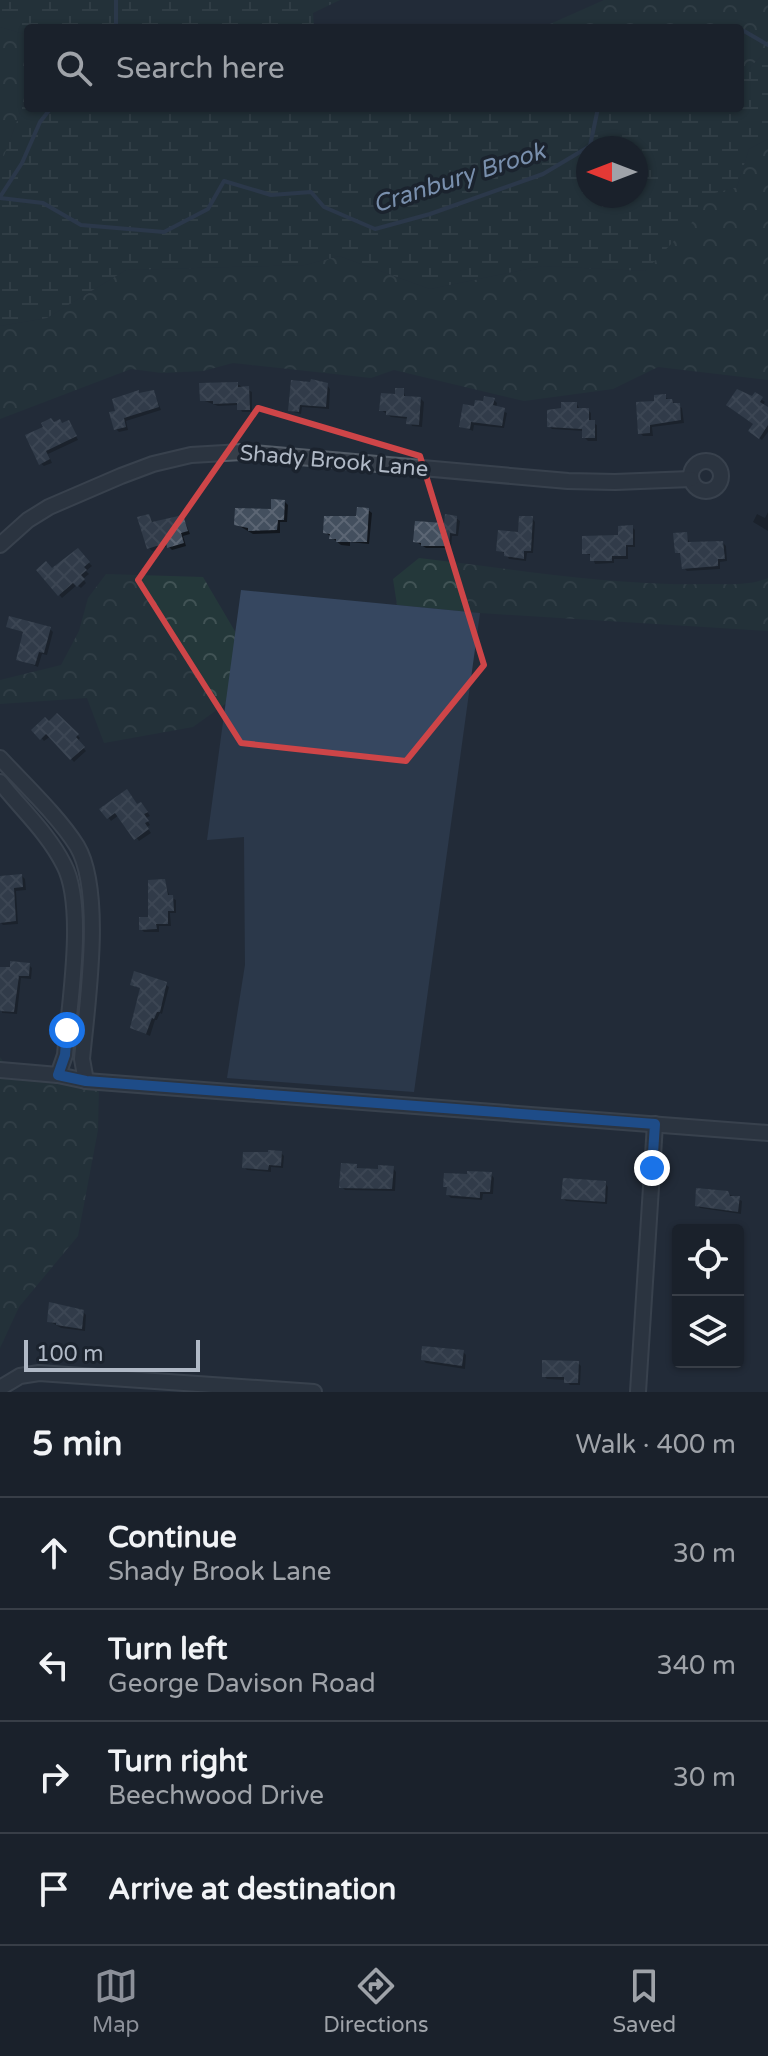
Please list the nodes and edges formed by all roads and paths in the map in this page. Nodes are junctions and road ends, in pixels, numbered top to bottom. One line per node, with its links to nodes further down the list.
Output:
1 (691, 479): 2 (street, Shady Brook Lane)
2 (0, 545)
3 (0, 758): 5 (street)
4 (0, 782): 5 (street)
5 (40, 815): 6 (street); 7 (street)
6 (73, 950): 7 (street); 9 (street)
7 (90, 950): 10 (street)
8 (0, 1070): 9 (street)
9 (58, 1075): 10 (street)
10 (86, 1081): 11 (street)
11 (655, 1124): 12 (street); 15 (street)
12 (768, 1133)
13 (0, 1388): 14 (street)
14 (314, 1392)
15 (638, 1392)

